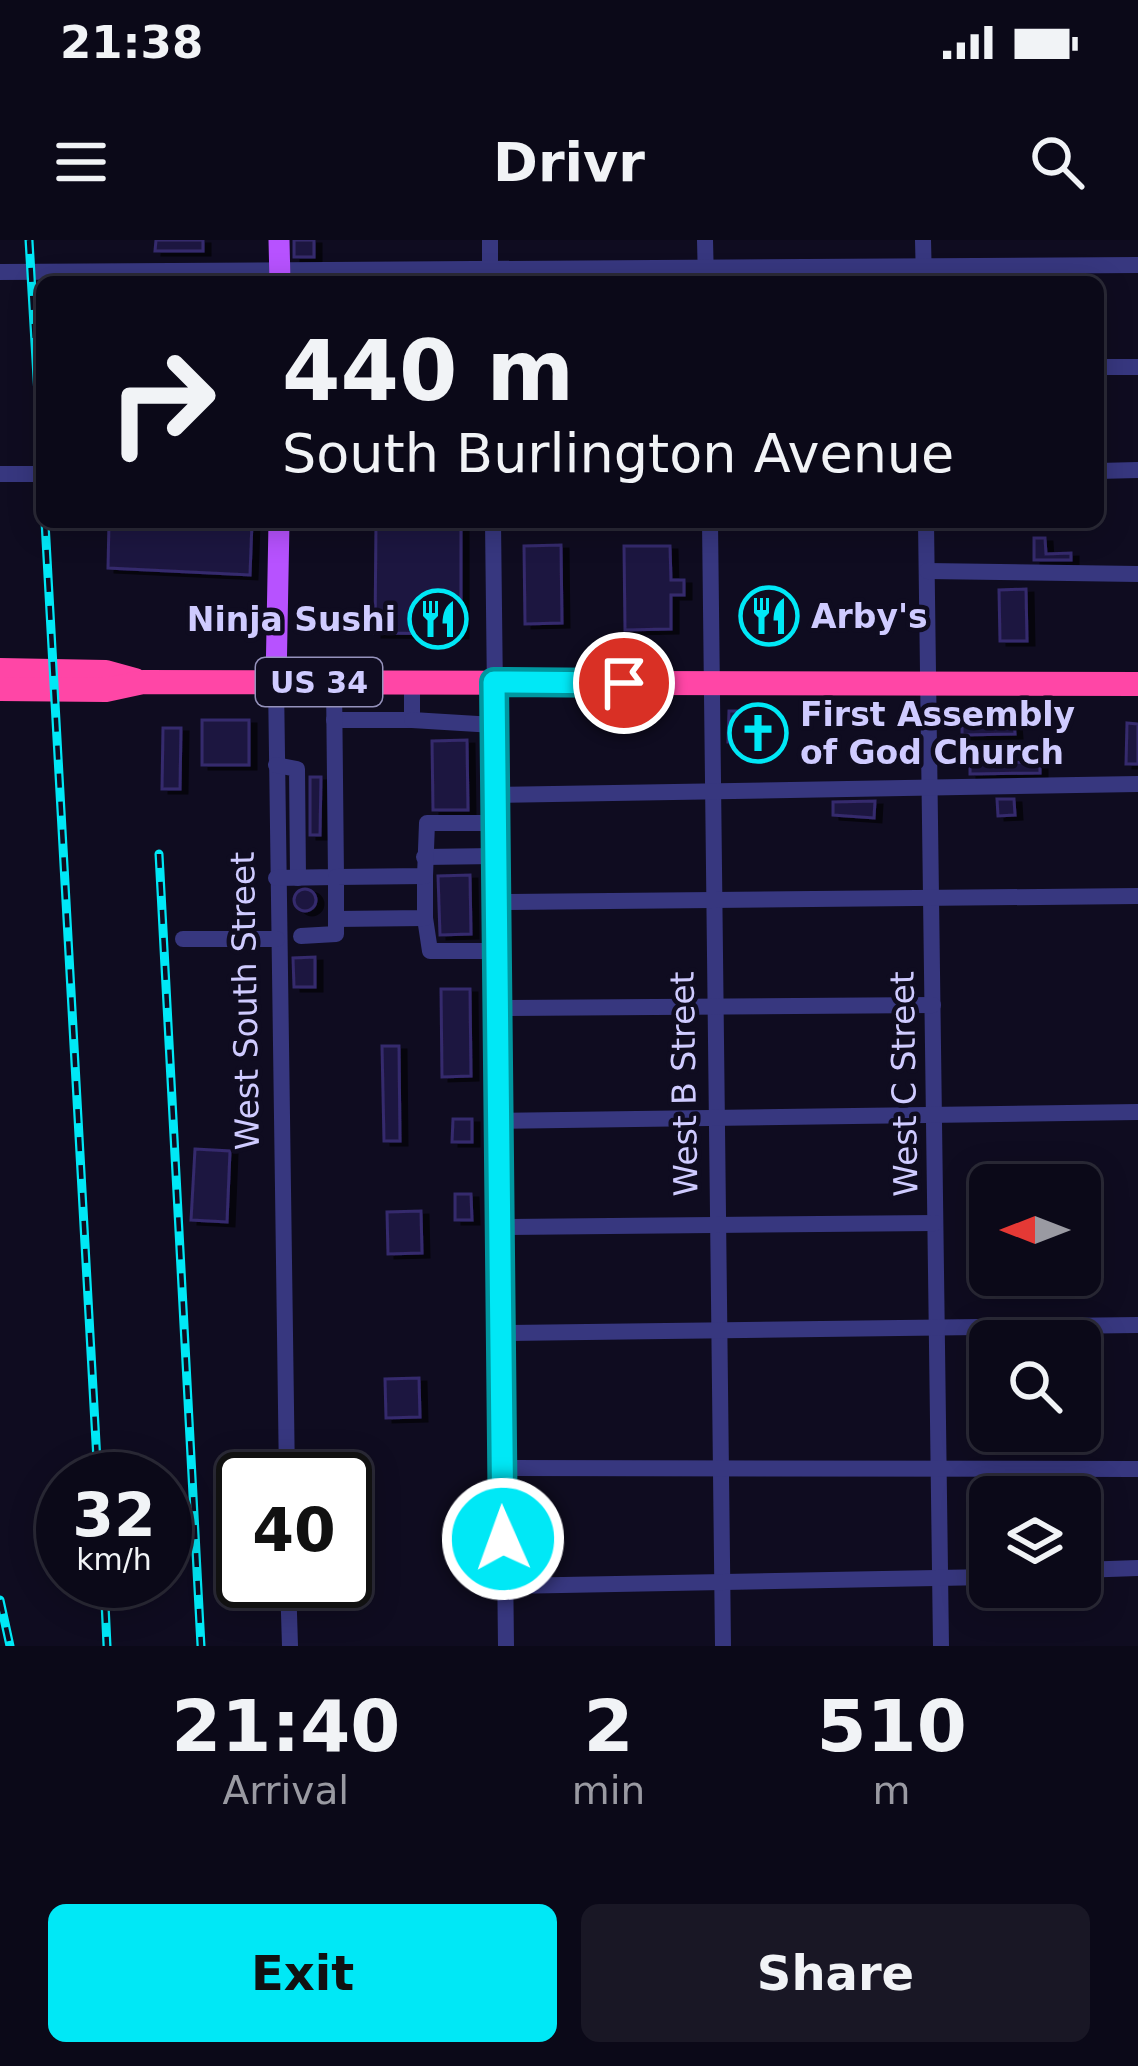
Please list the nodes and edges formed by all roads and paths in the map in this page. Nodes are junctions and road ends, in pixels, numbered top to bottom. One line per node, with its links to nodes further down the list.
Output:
1 (279, 240): 11 (main road)
2 (490, 240): 8 (street)
3 (705, 240): 9 (street)
4 (923, 240): 7 (street)
5 (1138, 265): 7 (street)
6 (0, 272): 10 (street)
7 (924, 274): 9 (street)
8 (490, 275): 9 (street); 12 (street)
9 (705, 275)
10 (197, 276)
11 (280, 276)
12 (420, 276)
13 (1104, 367): 14 (street)
14 (1138, 367)
15 (1138, 470): 16 (street)
16 (1104, 471)
17 (0, 474): 18 (street)
18 (36, 474)
19 (279, 528): 27 (main road, West South Street)
20 (493, 528): 30 (street)
21 (710, 528): 31 (street, West B Street)
22 (926, 528): 23 (street, West C Street)
23 (927, 571): 24 (street); 32 (street, West C Street)
24 (1138, 574)
25 (0, 670): 26 (highway, US 34)
26 (143, 682): 27 (highway, US 34); 34 (highway, US 34)
27 (276, 682): 28 (highway, US 34); 38 (street, West South Street)
28 (334, 682): 29 (highway, US 34); 35 (street)
29 (412, 682): 30 (highway, US 34); 36 (street)
30 (494, 682): 31 (highway, US 34); 37 (street)
31 (711, 683): 32 (highway, US 34); 41 (street, West B Street)
32 (928, 684): 33 (highway, US 34); 40 (street, West C Street)
33 (1138, 684)
34 (0, 689)
35 (334, 720): 36 (street); 49 (street)
36 (412, 720): 37 (street)
37 (494, 724): 42 (street)
38 (275, 765): 47 (street, West South Street); 48 (street)
39 (1138, 784): 40 (street)
40 (931, 787): 41 (street); 51 (street, West C Street)
41 (713, 789): 42 (street); 52 (street, West B Street)
42 (494, 795): 43 (street)
43 (495, 823): 44 (street); 45 (street)
44 (495, 856): 45 (street); 53 (street)
45 (424, 857): 46 (street)
46 (425, 876): 49 (street); 54 (street)
47 (276, 878): 48 (street); 58 (street, West South Street)
48 (298, 878): 49 (street)
49 (336, 878): 55 (street)
50 (1138, 896): 51 (street)
51 (932, 897): 52 (street); 60 (street, West C Street)
52 (712, 899): 53 (street); 61 (street, West B Street)
53 (495, 902): 59 (street)
54 (425, 918): 55 (street); 59 (street)
55 (336, 919): 56 (street)
56 (302, 936)
57 (183, 939): 58 (street)
58 (277, 939): 74 (street, West South Street)
59 (495, 951): 62 (street)
60 (933, 1005): 61 (street); 64 (street, West C Street)
61 (712, 1007): 62 (street); 65 (street, West B Street)
62 (495, 1008): 66 (street)
63 (1138, 1112): 64 (street)
64 (934, 1114): 65 (street); 67 (street, West C Street)
65 (714, 1117): 66 (street); 68 (street, West B Street)
66 (497, 1121): 69 (street)
67 (935, 1223): 68 (street); 70 (street, West C Street)
68 (715, 1225): 69 (street); 72 (street, West B Street)
69 (501, 1227): 73 (street)
70 (936, 1325): 71 (street); 72 (street); 78 (street, West C Street)
71 (1138, 1325)
72 (717, 1330): 73 (street); 76 (street, West B Street)
73 (501, 1334): 75 (street)
74 (286, 1452)
75 (501, 1468): 76 (street); 84 (street)
76 (719, 1469): 78 (street); 83 (street, West B Street)
77 (1138, 1469): 78 (street)
78 (938, 1470): 82 (street, West C Street)
79 (1138, 1568): 80 (street)
80 (1101, 1569)
81 (969, 1578): 82 (street)
82 (940, 1580): 83 (street); 89 (street, West C Street)
83 (722, 1582): 84 (street); 88 (street, West B Street)
84 (505, 1586): 87 (street)
85 (289, 1608): 86 (street)
86 (290, 1646)
87 (506, 1646)
88 (723, 1646)
89 (941, 1646)

